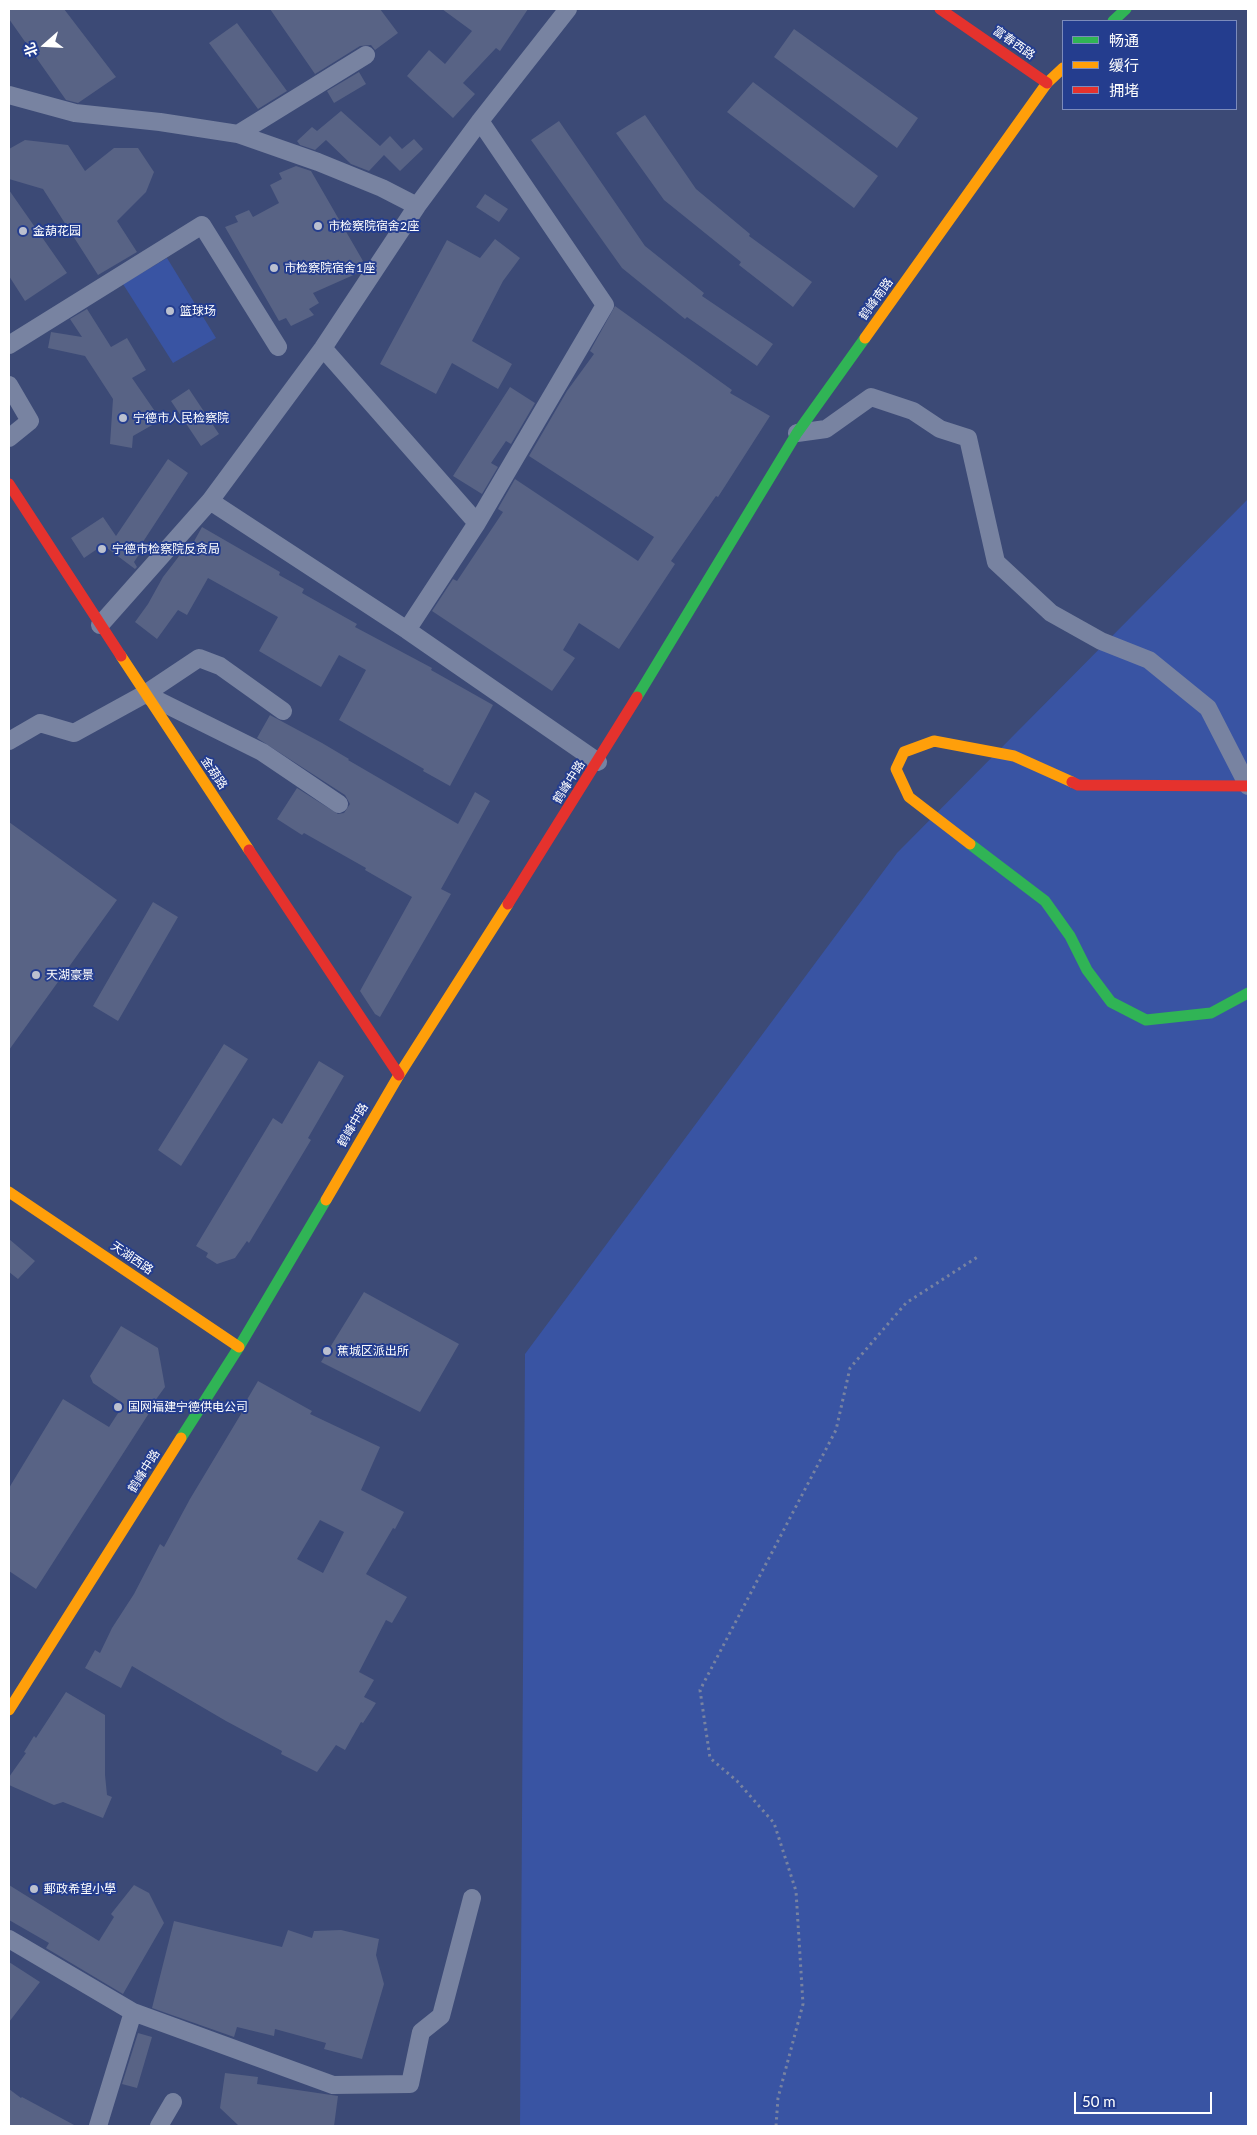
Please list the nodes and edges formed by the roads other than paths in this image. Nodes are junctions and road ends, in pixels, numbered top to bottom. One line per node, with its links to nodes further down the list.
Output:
1 (568, 9): 9 (street)
2 (940, 9): 7 (street, 富春西路)
3 (1126, 9): 4 (street)
4 (1114, 20)
5 (366, 55): 10 (street)
6 (1062, 69): 7 (street, 鹤峰南路)
7 (1047, 83): 16 (street, 鹤峰南路)
8 (9, 95): 10 (street)
9 (480, 121): 11 (street); 20 (street)
10 (238, 134): 11 (street)
11 (417, 206): 14 (street)
12 (9, 345): 13 (street)
13 (278, 347)
14 (324, 348): 19 (street); 20 (street)
15 (9, 385): 17 (street)
16 (797, 433): 21 (street, 鹤峰南路); 28 (street)
17 (9, 438)
18 (9, 484): 22 (street, 金葫路)
19 (210, 501): 22 (street); 23 (street)
20 (477, 523): 23 (street)
21 (724, 556): 27 (street, 鹤峰中路)
22 (100, 625): 24 (street, 金葫路)
23 (406, 630): 27 (street)
24 (145, 694): 25 (street); 26 (street); 29 (street); 31 (street, 金葫路)
25 (283, 711)
26 (9, 741)
27 (598, 762): 31 (street, 鹤峰中路)
28 (1248, 786): 30 (street)
29 (339, 804)
30 (1248, 993)
31 (399, 1075): 33 (street, 鹤峰中路)
32 (9, 1192): 33 (street, 天湖西路)
33 (239, 1347): 34 (street, 鹤峰中路)
34 (9, 1710)
35 (472, 1898): 37 (street)
36 (9, 1939): 37 (street)
37 (133, 2012): 39 (street)
38 (173, 2102): 40 (street)
39 (98, 2126)
40 (159, 2126)

